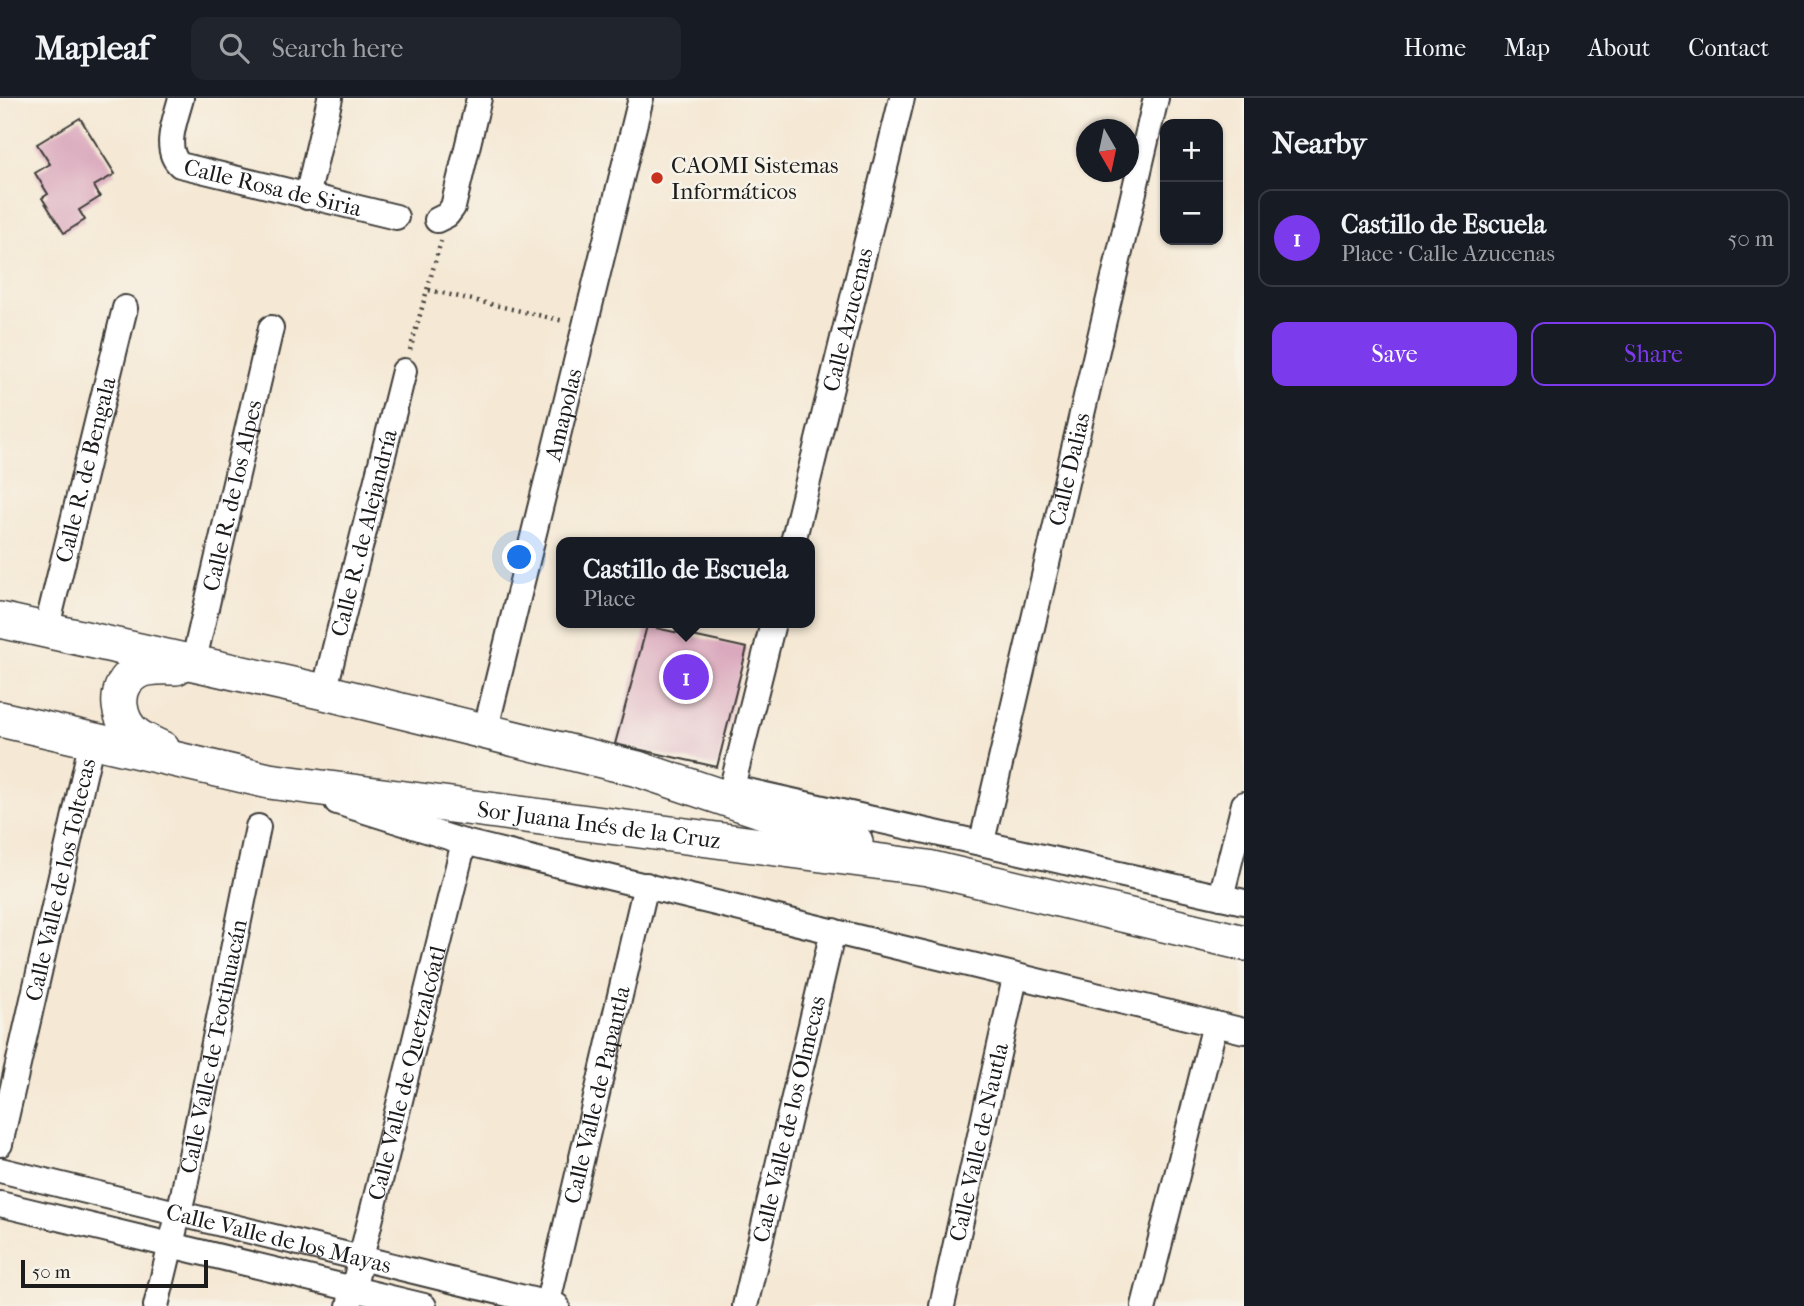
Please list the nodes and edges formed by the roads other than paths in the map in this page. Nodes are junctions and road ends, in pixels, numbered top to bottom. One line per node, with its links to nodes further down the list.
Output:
1 (181, 98): 7 (street, Calle Rosa de Siria)
2 (330, 98): 7 (street)
3 (479, 98): 9 (street)
4 (641, 98): 20 (street, Amapolas)
5 (902, 98): 13 (street, Calle Azucenas)
6 (1156, 98): 28 (street, Calle Dalias)
7 (307, 197): 8 (street, Calle Rosa de Siria)
8 (396, 217)
9 (442, 218)
10 (125, 308): 16 (street, Calle R. de Bengala)
11 (271, 328): 17 (street, Calle R. de los Alpes)
12 (404, 371): 18 (street, Calle R. de Alejandría)
13 (794, 537)
14 (0, 620): 16 (street)
15 (772, 628): 25 (street)
16 (46, 631): 17 (street)
17 (198, 666): 18 (street, Sor Juana Inés de la Cruz); 22 (street)
18 (324, 692): 20 (street, Sor Juana Inés de la Cruz)
19 (0, 719): 21 (street)
20 (485, 732): 23 (street, Sor Juana Inés de la Cruz)
21 (92, 740): 22 (street); 38 (street, Calle Valle de los Toltecas)
22 (187, 762): 24 (street, Sor Juana Inés de la Cruz)
23 (638, 769): 25 (street); 30 (street, Sor Juana Inés de la Cruz)
24 (269, 781): 29 (street); 30 (street, Sor Juana Inés de la Cruz)
25 (732, 787): 28 (street)
26 (1244, 804): 32 (street)
27 (258, 827): 41 (street, Calle Valle de Teotihuacán)
28 (982, 841): 32 (street)
29 (464, 842): 31 (street); 43 (street, Calle Valle de Quetzalcóatl)
30 (928, 867): 34 (street, Sor Juana Inés de la Cruz)
31 (646, 885): 33 (street); 45 (street, Calle Valle de Papantla)
32 (1233, 900)
33 (833, 931): 35 (street); 48 (street, Calle Valle de los Olmecas)
34 (1244, 943)
35 (1015, 978): 36 (street); 49 (street, Calle Valle de Nautla)
36 (1215, 1024): 37 (street); 50 (street)
37 (1244, 1031)
38 (0, 1144)
39 (0, 1170): 41 (street, Calle Valle de los Mayas)
40 (0, 1204): 42 (street, Calle Valle de los Mayas)
41 (179, 1213): 42 (street, Calle Valle de Teotihuacán); 43 (street, Calle Valle de los Mayas)
42 (171, 1245): 44 (street, Calle Valle de los Mayas); 46 (street, Calle Valle de Teotihuacán)
43 (361, 1258): 44 (street, Calle Valle de Quetzalcóatl); 45 (street, Calle Valle de los Mayas)
44 (351, 1297): 47 (street, Calle Valle de los Mayas)
45 (551, 1305)
46 (156, 1306)
47 (424, 1306)
48 (745, 1306)
49 (942, 1306)
50 (1144, 1306)

